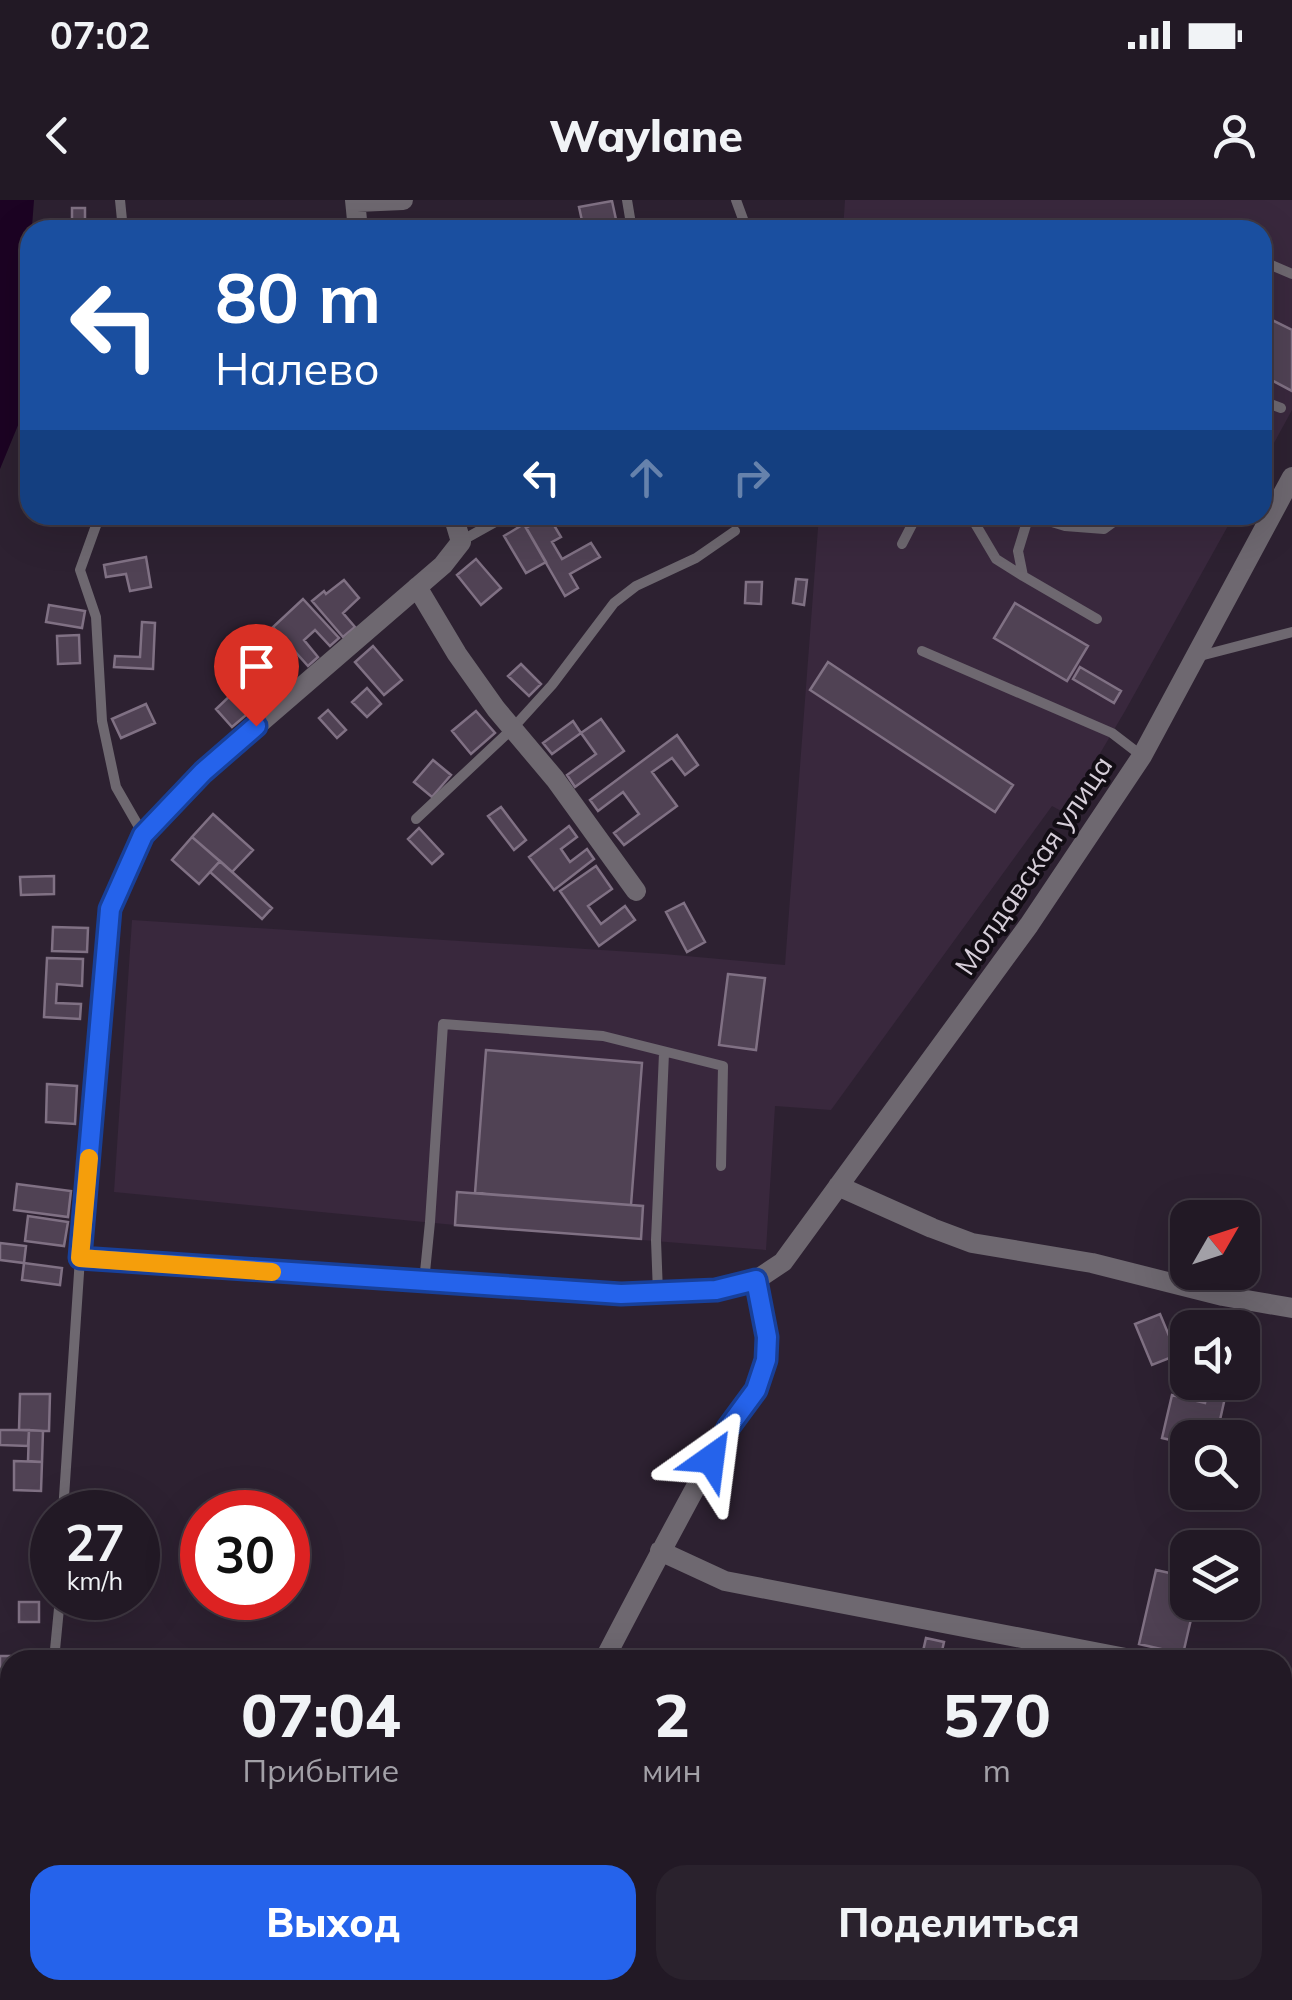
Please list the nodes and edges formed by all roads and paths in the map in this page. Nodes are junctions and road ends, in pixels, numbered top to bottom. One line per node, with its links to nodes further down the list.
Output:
1 (403, 200): 2 (street)
2 (356, 201)
3 (1272, 405): 4 (lane)
4 (1281, 408)
5 (1292, 478): 6 (street, Молдавская улица)
6 (1272, 504)
7 (96, 525): 28 (lane)
8 (456, 525): 17 (street)
9 (491, 525): 17 (lane)
10 (911, 525): 18 (lane)
11 (976, 525): 19 (lane)
12 (1026, 525): 19 (lane)
13 (1062, 525): 14 (lane)
14 (1110, 525)
15 (1260, 525): 24 (street, Молдавская улица)
16 (735, 531): 25 (lane)
17 (461, 542): 20 (street)
18 (902, 544)
19 (1023, 576): 21 (lane)
20 (417, 588): 25 (street); 28 (street)
21 (1097, 618)
22 (1292, 632): 24 (lane)
23 (922, 651): 26 (lane)
24 (1194, 658): 26 (street, Молдавская улица)
25 (512, 728): 27 (lane); 29 (street)
26 (1142, 756): 32 (street, Молдавская улица)
27 (416, 818)
28 (143, 835): 33 (street)
29 (636, 891)
30 (664, 1053): 31 (lane); 35 (lane); 36 (lane)
31 (721, 1166)
32 (838, 1186): 34 (street, Молдавская улица); 37 (street)
33 (80, 1258): 35 (street); 38 (lane)
34 (756, 1280): 36 (street); 39 (street)
35 (424, 1282): 36 (street)
36 (658, 1294)
37 (1292, 1308)
38 (65, 1490)
39 (660, 1551): 42 (street); 43 (street)
40 (58, 1620): 41 (lane)
41 (55, 1650)
42 (609, 1650)
43 (1084, 1650)

